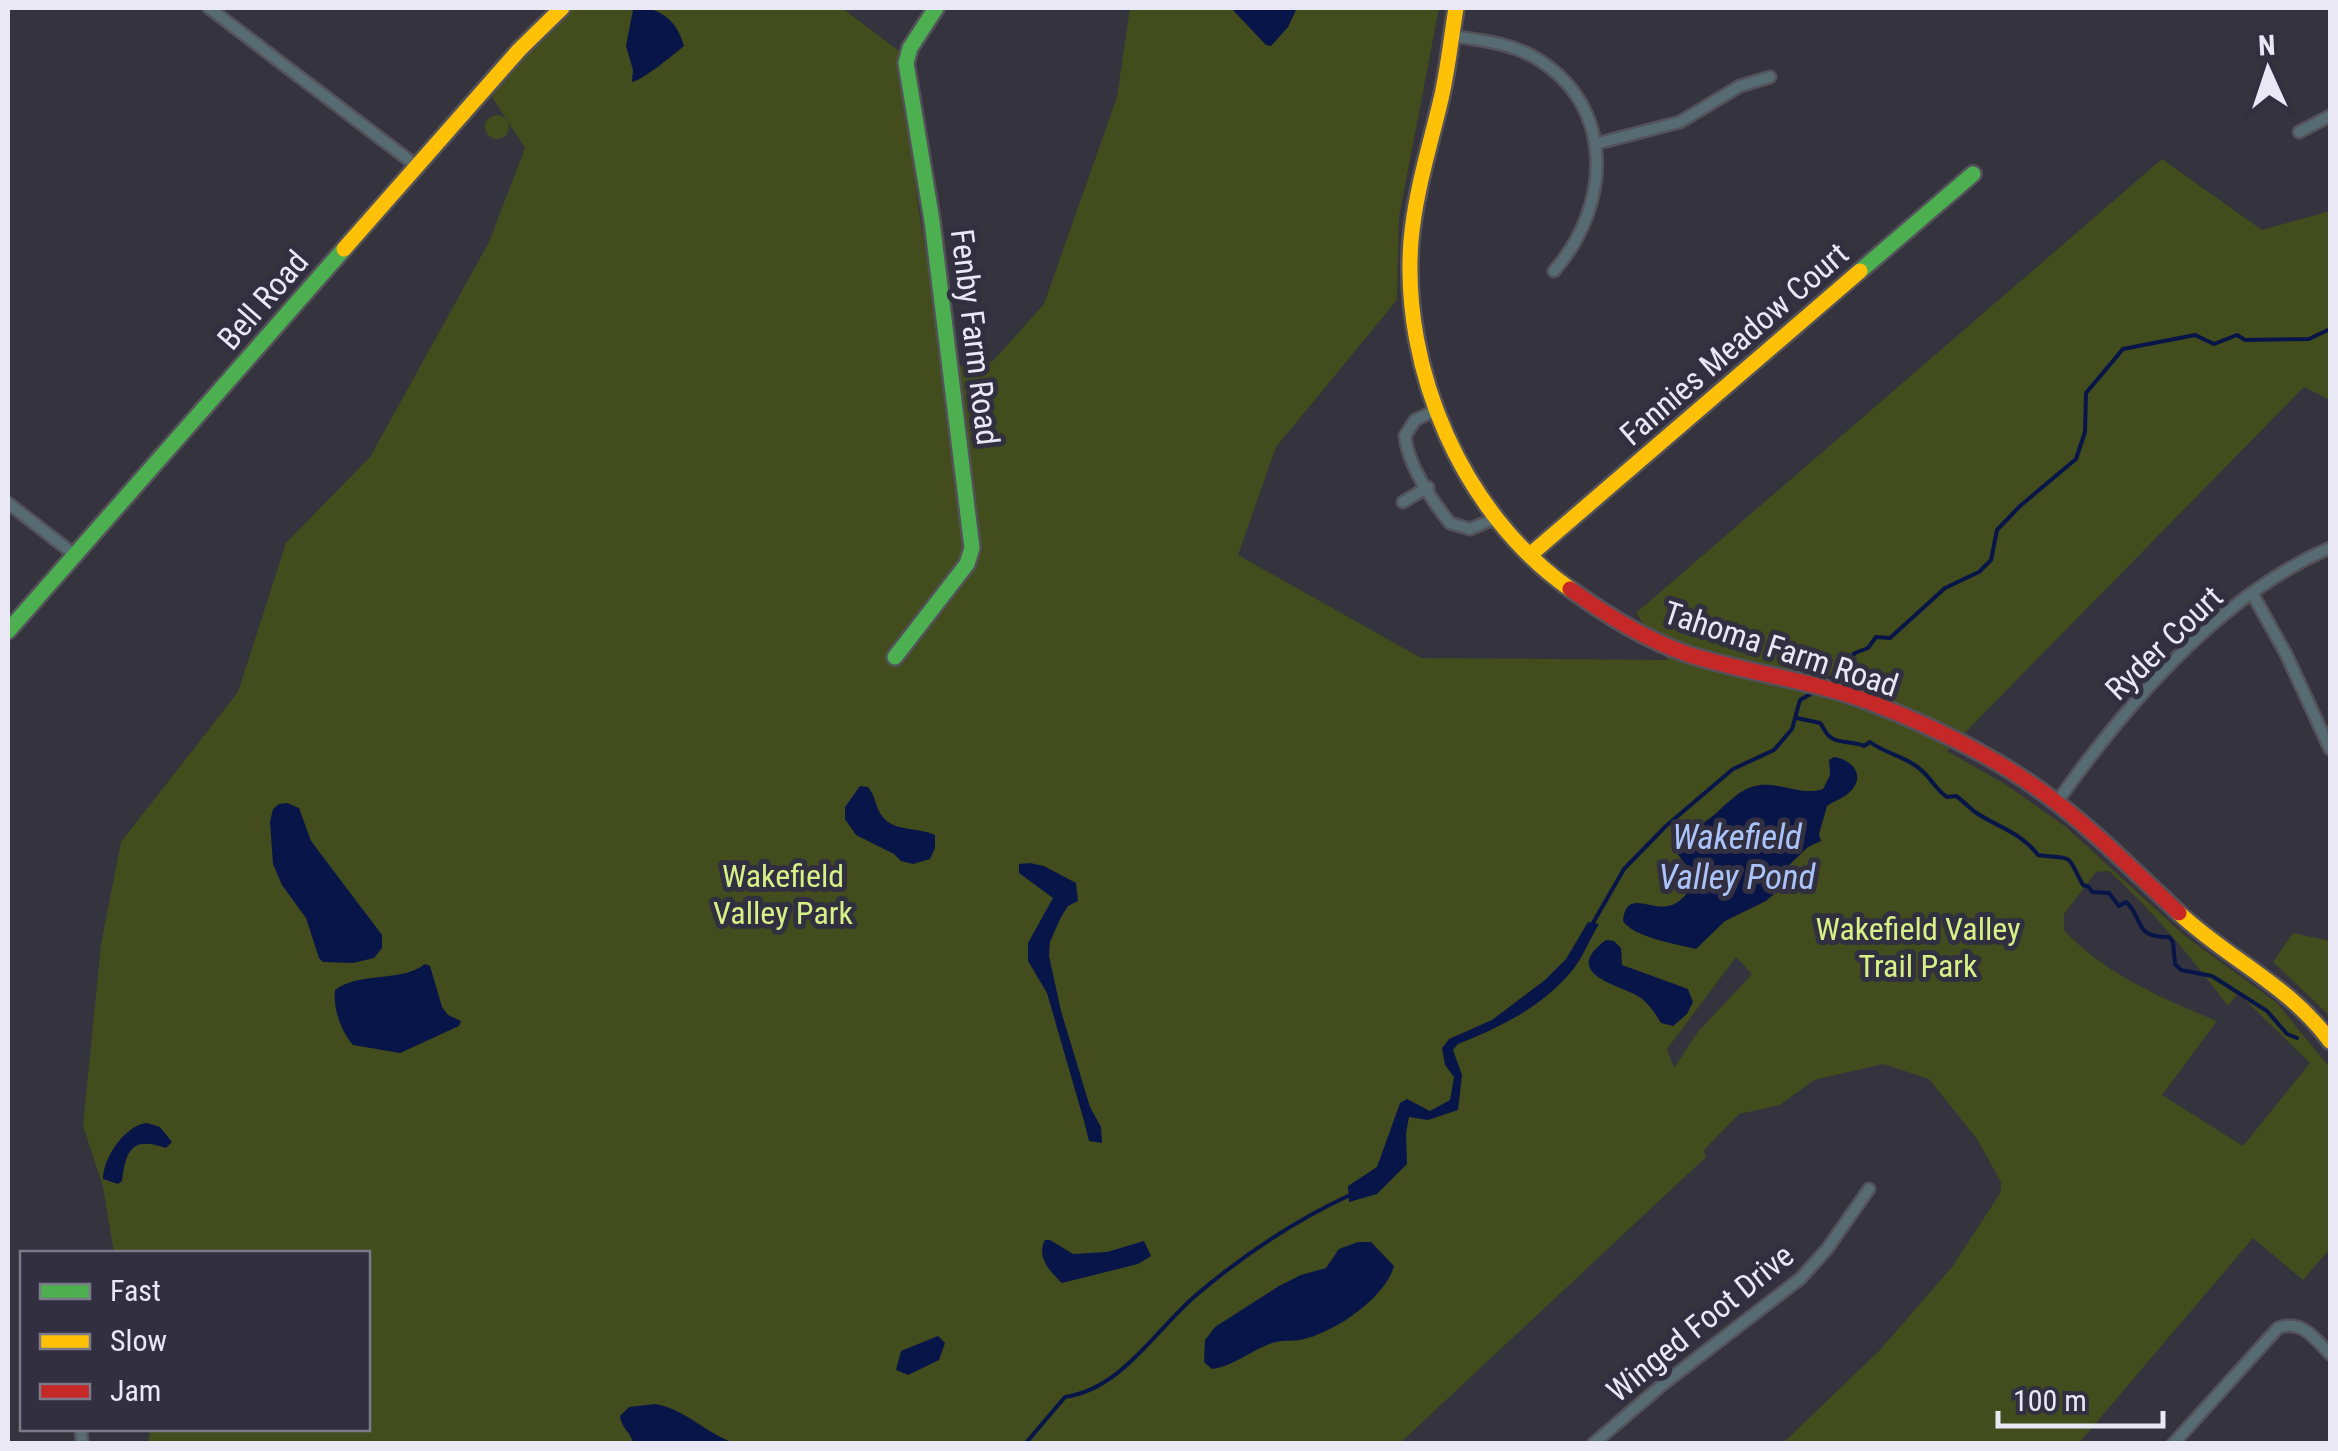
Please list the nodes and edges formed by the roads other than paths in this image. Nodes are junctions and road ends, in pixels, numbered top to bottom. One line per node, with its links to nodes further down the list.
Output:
1 (208, 8): 10 (street)
2 (562, 8): 10 (street, Bell Road)
3 (936, 8): 23 (street, Fenby Farm Road)
4 (1456, 8): 5 (street, Tahoma Farm Road)
5 (1452, 36): 9 (street); 13 (street, Tahoma Farm Road)
6 (1770, 76): 9 (street)
7 (2330, 116): 8 (street)
8 (2300, 132)
9 (1595, 144): 12 (street)
10 (418, 167): 20 (street, Bell Road)
11 (1973, 174): 19 (street, Fannies Meadow Court)
12 (1554, 271)
13 (1434, 411): 14 (street); 17 (street, Tahoma Farm Road)
14 (1428, 488): 15 (street); 17 (street)
15 (1402, 502)
16 (8, 503): 20 (street)
17 (1494, 518): 19 (street, Tahoma Farm Road)
18 (2330, 548): 21 (street, Ryder Court)
19 (1530, 554): 25 (street, Tahoma Farm Road)
20 (75, 555): 22 (street, Bell Road)
21 (2252, 593): 24 (street); 25 (street, Ryder Court)
22 (8, 630)
23 (895, 658)
24 (2330, 750)
25 (2057, 802): 26 (street, Tahoma Farm Road)
26 (2330, 1041)
27 (1870, 1190): 29 (street, Winged Foot Drive)
28 (2330, 1354): 30 (street)
29 (1593, 1444)
30 (2172, 1444)

